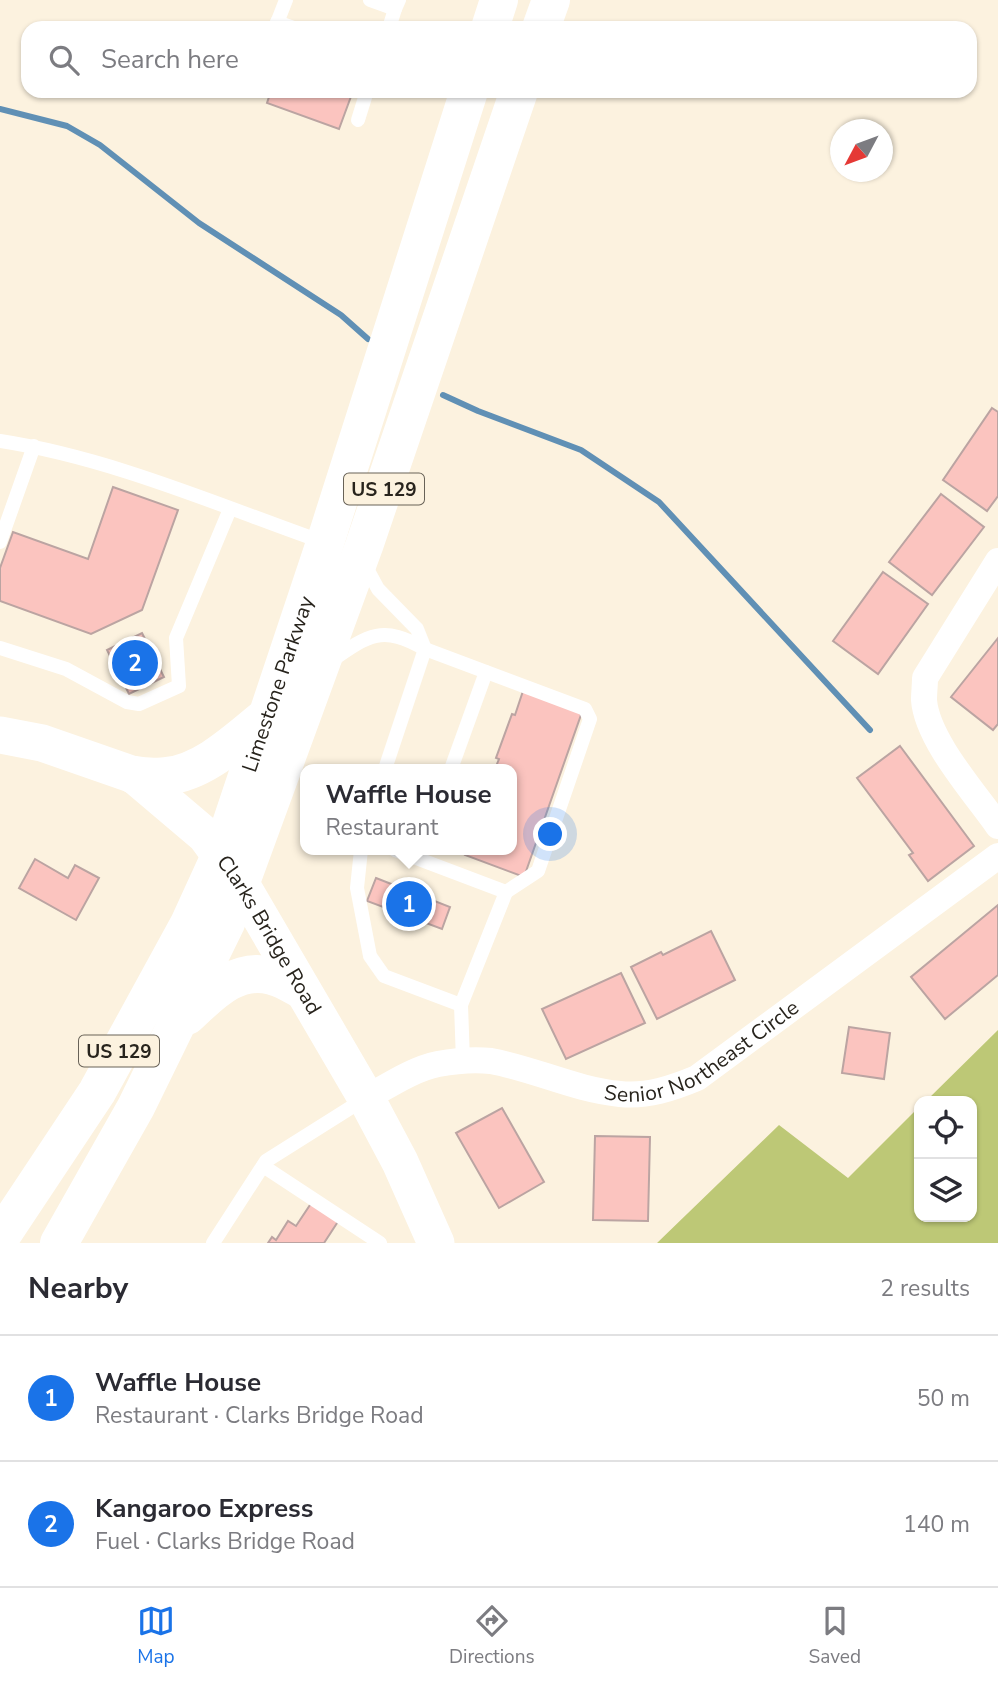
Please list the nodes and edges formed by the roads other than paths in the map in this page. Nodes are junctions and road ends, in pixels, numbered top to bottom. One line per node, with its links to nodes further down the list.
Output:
1 (285, 0): 6 (lane)
2 (370, 0): 5 (lane)
3 (499, 0): 7 (main road)
4 (551, 0): 8 (main road)
5 (397, 5)
6 (277, 21)
7 (492, 21)
8 (544, 21)
9 (365, 98): 12 (lane)
10 (467, 98): 17 (main road, Limestone Parkway / US 129)
11 (517, 98): 18 (main road, Limestone Parkway / US 129)
12 (358, 120)
13 (0, 441): 14 (lane)
14 (34, 446): 15 (lane); 16 (lane)
15 (230, 509): 17 (lane); 20 (lane)
16 (0, 542)
17 (324, 543): 24 (main road, Limestone Parkway / US 129)
18 (360, 556): 21 (lane); 22 (main road, Limestone Parkway / US 129)
19 (998, 561): 29 (street)
20 (0, 648)
21 (425, 649): 22 (lane); 23 (lane); 26 (lane)
22 (320, 668): 33 (main road, Limestone Parkway / US 129)
23 (486, 672): 27 (lane); 34 (lane)
24 (267, 716): 28 (main road); 33 (main road, Limestone Parkway / US 129)
25 (0, 735): 28 (main road, Clarks Bridge Road)
26 (387, 764)
27 (453, 764)
28 (134, 775): 33 (main road, Clarks Bridge Road)
29 (998, 825)
30 (360, 855): 36 (lane)
31 (422, 855): 34 (lane)
32 (998, 856): 38 (street, Senior Northeast Circle)
33 (231, 869): 35 (main road, Clarks Bridge Road); 37 (main road, Limestone Parkway / US 129); 41 (main road, Limestone Parkway / US 129)
34 (506, 892): 36 (lane)
35 (302, 990): 37 (main road); 39 (main road, Clarks Bridge Road)
36 (461, 1005): 38 (lane)
37 (175, 1027): 42 (main road, Limestone Parkway / US 129)
38 (463, 1061): 39 (street, Senior Northeast Circle)
39 (366, 1098): 40 (lane); 45 (main road, Clarks Bridge Road)
40 (263, 1166): 43 (lane); 44 (lane)
41 (0, 1238)
42 (59, 1243)
43 (213, 1243)
44 (380, 1243)
45 (436, 1243)

